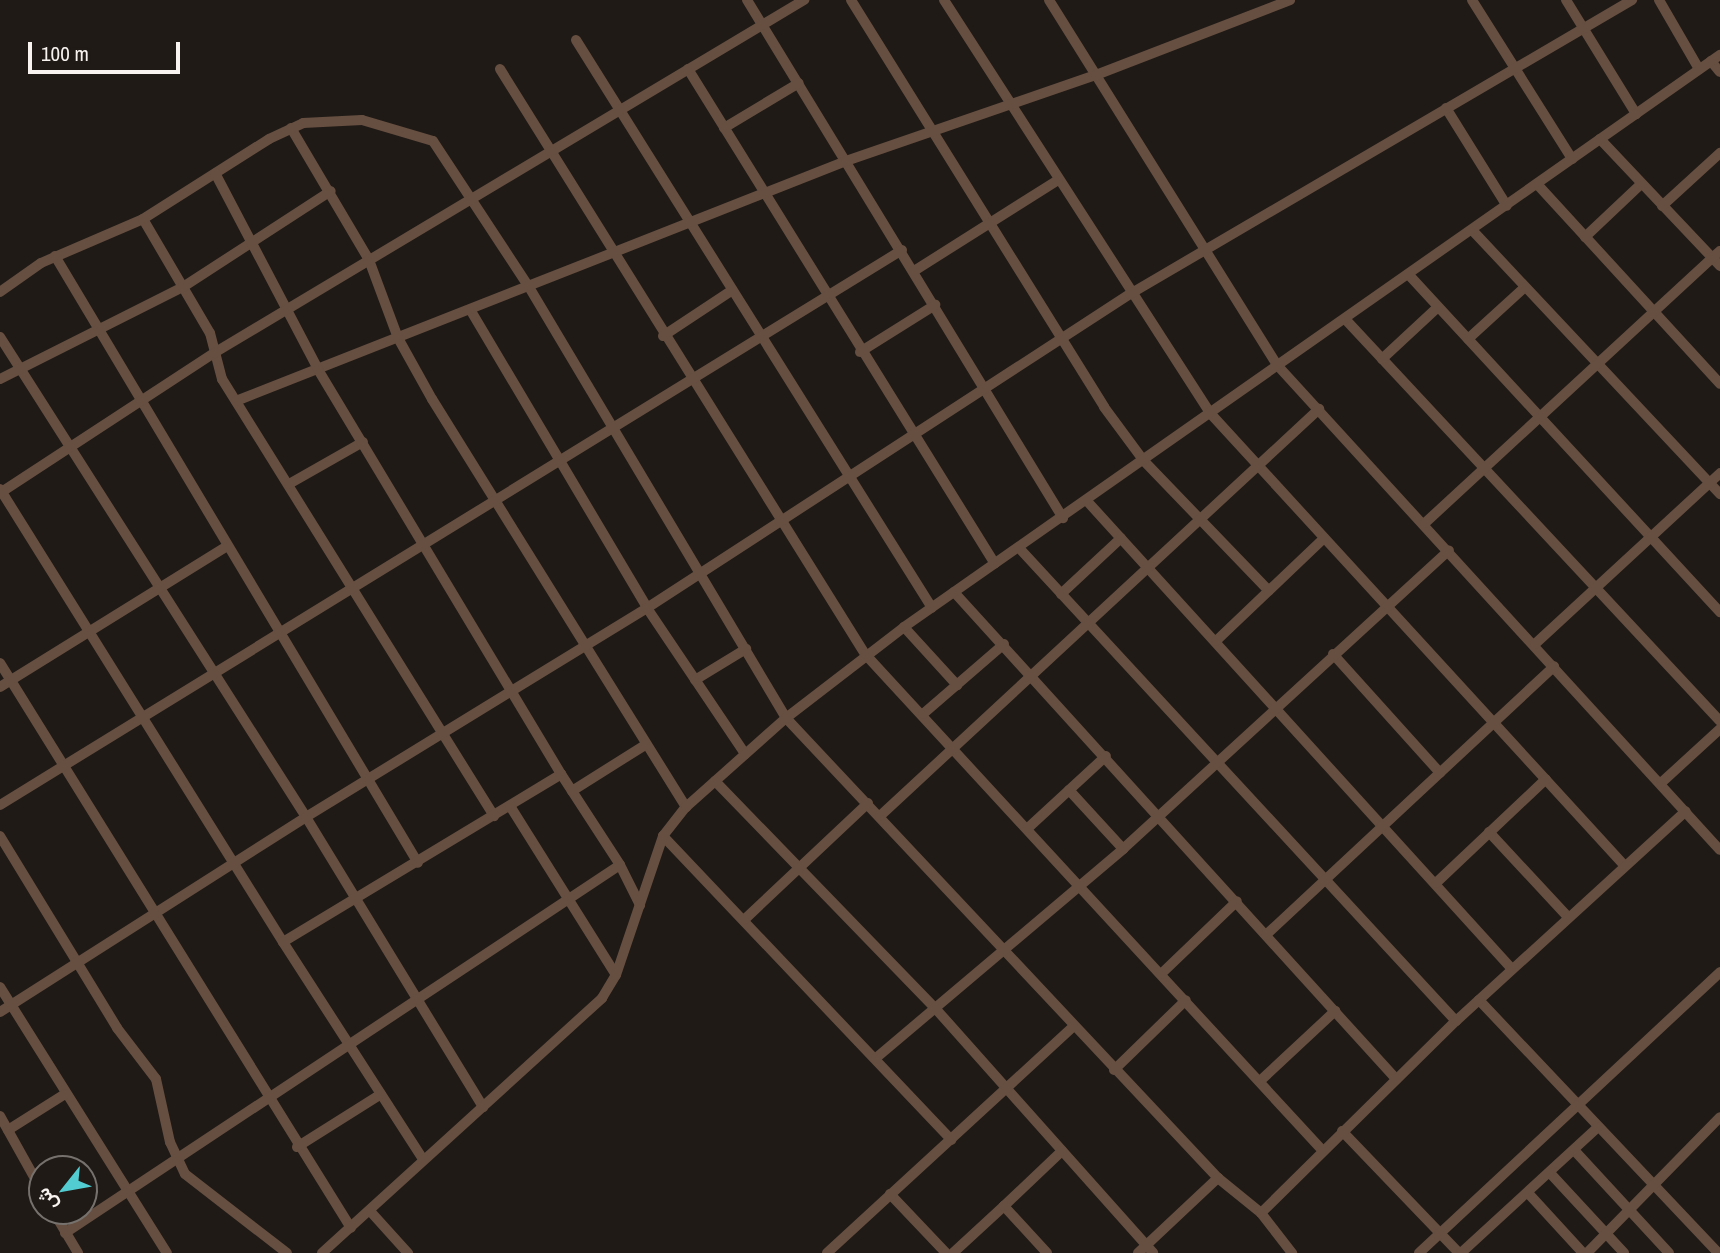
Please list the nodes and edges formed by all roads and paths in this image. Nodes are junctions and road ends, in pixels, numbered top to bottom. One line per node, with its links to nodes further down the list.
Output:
1 (747, 0): 11 (street)
2 (804, 0): 11 (street)
3 (851, 0): 28 (street)
4 (944, 0): 22 (street)
5 (1049, 0): 20 (street)
6 (1290, 0): 20 (street)
7 (1472, 0): 15 (street)
8 (1566, 0): 12 (street)
9 (1632, 0): 12 (street)
10 (1659, 0): 18 (street)
11 (763, 25): 17 (street); 21 (street)
12 (1583, 28): 15 (street); 25 (street)
13 (576, 40): 24 (street)
14 (1715, 58): 18 (street); 19 (street)
15 (1514, 68): 23 (street); 32 (street)
16 (500, 69): 30 (street)
17 (688, 69): 24 (street); 27 (street)
18 (1699, 69): 25 (street)
19 (1720, 72)
20 (1096, 75): 22 (street); 49 (street)
21 (799, 83): 27 (street); 33 (street)
22 (1009, 104): 28 (street); 35 (street)
23 (1446, 108): 41 (street); 49 (street)
24 (620, 110): 30 (street); 44 (street)
25 (1636, 114): 29 (street)
26 (291, 128): 34 (street); 38 (street); 40 (street)
27 (724, 128): 39 (street)
28 (929, 131): 33 (street); 45 (street)
29 (1600, 139): 32 (street); 37 (street)
30 (551, 150): 40 (street); 52 (street)
31 (1720, 153): 42 (street)
32 (1572, 159): 36 (street)
33 (846, 161): 39 (street); 50 (street)
34 (215, 173): 43 (street); 48 (street)
35 (1058, 180): 45 (street); 63 (street)
36 (1537, 184): 41 (street); 47 (street)
37 (1641, 184): 42 (street); 47 (street)
38 (331, 191): 48 (street); 54 (street)
39 (766, 193): 44 (street); 64 (street)
40 (473, 197): 54 (street); 59 (street)
41 (1507, 206): 46 (street)
42 (1662, 206): 51 (street)
43 (144, 219): 53 (street); 58 (street)
44 (691, 223): 52 (street); 61 (street)
45 (988, 226): 56 (street); 77 (street)
46 (1473, 231): 57 (street); 60 (street)
47 (1585, 237): 69 (street)
48 (251, 242): 58 (street); 67 (street)
49 (1205, 248): 63 (street); 82 (street)
50 (902, 250): 56 (street); 64 (street)
51 (1716, 254): 55 (street); 69 (street)
52 (614, 255): 59 (street); 72 (street)
53 (55, 256): 62 (street); 71 (street)
54 (369, 260): 67 (street); 75 (street)
55 (1720, 266)
56 (914, 271): 65 (street)
57 (1409, 275): 66 (street); 70 (street)
58 (183, 287): 71 (street); 79 (street)
59 (529, 287): 68 (street); 94 (street)
60 (1525, 287): 76 (street); 81 (street)
61 (732, 291): 72 (street); 74 (street)
62 (0, 292)
63 (1130, 294): 77 (street); 92 (street)
64 (826, 295): 74 (street); 78 (street)
65 (935, 305): 78 (street); 88 (street)
66 (1438, 307): 76 (street); 80 (street)
67 (286, 310): 79 (street); 84 (street)
68 (471, 311): 75 (street); 98 (street)
69 (1653, 313): 81 (street); 87 (street)
70 (1346, 320): 80 (street); 82 (street)
71 (98, 330): 83 (street); 89 (street)
72 (663, 336): 86 (street)
73 (0, 337): 83 (street)
74 (760, 337): 86 (street); 103 (street)
75 (398, 338): 84 (street); 108 (street)
76 (1468, 339): 93 (street)
77 (1058, 340): 88 (street); 99 (street)
78 (860, 352): 95 (street)
79 (214, 353): 89 (street); 90 (street)
80 (1382, 359): 101 (street)
81 (1598, 364): 93 (street); 104 (street)
82 (1278, 366): 91 (street); 92 (street)
83 (19, 368): 85 (street); 97 (street)
84 (318, 369): 90 (street); 96 (street)
85 (0, 379)
86 (691, 380): 94 (street); 110 (street)
87 (1720, 384)
88 (985, 388): 95 (street); 111 (street)
89 (139, 401): 97 (street); 118 (street)
90 (236, 401): 105 (street)
91 (1319, 409): 100 (street); 113 (street)
92 (1210, 413): 99 (street); 100 (street)
93 (1539, 419): 101 (street); 114 (street)
94 (613, 429): 98 (street); 123 (street)
95 (912, 434): 103 (street); 121 (street)
96 (363, 442): 105 (street); 117 (street)
97 (70, 446): 106 (street); 125 (street)
98 (558, 461): 108 (street); 131 (street)
99 (1144, 461): 109 (street); 112 (street)
100 (1259, 464): 112 (street); 116 (street)
101 (1483, 471): 113 (street); 126 (street)
102 (1720, 473): 104 (street)
103 (847, 475): 110 (street); 132 (street)
104 (1709, 483): 107 (street); 114 (street)
105 (289, 484): 124 (street)
106 (1, 491): 136 (street)
107 (1720, 494)
108 (492, 499): 117 (street); 141 (street)
109 (1087, 501): 111 (street); 115 (street)
110 (781, 517): 123 (street); 143 (street)
111 (1063, 517): 119 (street)
112 (1202, 518): 122 (street); 127 (street)
113 (1424, 523): 120 (street)
114 (1651, 536): 126 (street); 133 (street)
115 (1121, 538): 122 (street); 129 (street)
116 (1324, 538): 127 (street); 130 (street)
117 (423, 542): 124 (street); 153 (street)
118 (226, 547): 125 (street); 137 (street)
119 (1019, 548): 121 (street); 129 (street)
120 (1449, 550): 130 (street); 139 (street)
121 (995, 564): 128 (street)
122 (1147, 567): 134 (street); 138 (street)
123 (698, 573): 131 (street); 142 (street)
124 (353, 585): 137 (street); 161 (street)
125 (161, 587): 136 (street); 147 (street)
126 (1595, 587): 139 (street); 158 (street)
127 (1269, 591): 138 (street)
128 (954, 592): 132 (street); 140 (street)
129 (1061, 593): 134 (street)
130 (1387, 606): 144 (street); 159 (street)
131 (647, 608): 141 (street); 149 (street)
132 (932, 608): 135 (street)
133 (1720, 612)
134 (1089, 624): 148 (street); 166 (street)
135 (904, 627): 143 (street); 151 (street)
136 (90, 631): 150 (street); 156 (street)
137 (277, 633): 147 (street); 171 (street)
138 (1216, 641): 154 (street)
139 (1535, 644): 146 (street)
140 (1004, 645): 148 (street); 151 (street)
141 (584, 647): 153 (street); 162 (street)
142 (746, 649): 149 (street); 157 (street)
143 (865, 654): 155 (street); 157 (street)
144 (1333, 654): 154 (street); 168 (street)
145 (0, 663): 150 (street)
146 (1554, 666): 159 (street); 173 (street)
147 (214, 672): 156 (street); 184 (street)
148 (1033, 676): 163 (street); 165 (street)
149 (695, 680): 164 (street)
150 (10, 681): 152 (street); 167 (street)
151 (957, 685): 155 (street)
152 (0, 687)
153 (512, 693): 161 (street); 169 (street)
154 (1274, 707): 166 (street); 185 (street)
155 (923, 714): 163 (street)
156 (140, 717): 167 (street); 192 (street)
157 (786, 718): 164 (street); 176 (street)
158 (1720, 721)
159 (1494, 722): 168 (street); 170 (street)
160 (1720, 729): 173 (street)
161 (445, 733): 171 (street); 182 (street)
162 (645, 745): 175 (street); 179 (street)
163 (954, 749): 183 (street); 186 (street)
164 (745, 754): 172 (street)
165 (1106, 756): 174 (street); 181 (street)
166 (1217, 761): 181 (street); 197 (street)
167 (62, 766): 177 (street); 204 (street)
168 (1440, 773): 185 (street)
169 (561, 774): 175 (street); 178 (street)
170 (1546, 779): 187 (street); 196 (street)
171 (367, 780): 184 (street); 193 (street)
172 (715, 781): 179 (street); 195 (street)
173 (1661, 783): 180 (street)
174 (1069, 790): 186 (street); 190 (street)
175 (572, 791): 194 (street)
176 (868, 803): 183 (street); 195 (street)
177 (0, 805)
178 (510, 806): 182 (street); 201 (street)
179 (686, 807): 189 (street)
180 (1686, 811): 191 (street); 196 (street)
181 (1160, 814): 190 (street); 202 (street)
182 (494, 816): 193 (street)
183 (880, 816): 209 (street)
184 (306, 817): 192 (street); 200 (street)
185 (1385, 825): 197 (street); 198 (street)
186 (1027, 828): 199 (street)
187 (1489, 832): 198 (street); 205 (street)
188 (0, 836): 210 (street)
189 (663, 836): 203 (street); 206 (street)
190 (1123, 849): 199 (street)
191 (1720, 850)
192 (233, 863): 204 (street); 208 (street)
193 (418, 863): 200 (street)
194 (620, 865): 201 (street); 203 (street)
195 (799, 866): 206 (street); 220 (street)
196 (1624, 866): 205 (street)
197 (1325, 880): 207 (street); 223 (street)
198 (1436, 883): 211 (street)
199 (1080, 886): 209 (street); 212 (street)
200 (354, 899): 208 (street); 216 (street)
201 (569, 899): 213 (street); 216 (street)
202 (1237, 901): 207 (street); 212 (street)
203 (640, 905): 213 (street)
204 (156, 915): 210 (street); 233 (street)
205 (1568, 918): 211 (street)
206 (746, 919): 226 (street)
207 (1266, 935): 221 (street)
208 (283, 942): 225 (street)
209 (1001, 948): 220 (street); 224 (street)
210 (78, 964): 219 (street); 246 (street)
211 (1512, 969): 218 (street)
212 (1161, 974): 217 (street)
213 (616, 975): 235 (street)
214 (1719, 976): 234 (street)
215 (0, 987): 219 (street)
216 (416, 1000): 225 (street); 235 (street)
217 (1186, 1000): 227 (street); 229 (street)
218 (1479, 1000): 223 (street); 234 (street)
219 (11, 1005): 222 (street); 231 (street)
220 (935, 1008): 226 (street); 230 (street)
221 (1335, 1011): 228 (street); 229 (street)
222 (0, 1012)
223 (1456, 1021): 228 (street)
224 (1073, 1027): 227 (street); 230 (street)
225 (349, 1044): 232 (street); 233 (street)
226 (876, 1058): 241 (street)
227 (1114, 1070): 250 (street)
228 (1396, 1079): 240 (street)
229 (1260, 1081): 243 (street)
230 (1007, 1090): 241 (street); 245 (street)
231 (65, 1094): 239 (street); 252 (street)
232 (381, 1094): 242 (street); 247 (street)
233 (267, 1099): 242 (street); 246 (street)
234 (1576, 1102): 238 (street); 261 (street)
235 (483, 1107): 247 (street)
236 (0, 1116): 239 (street)
237 (1720, 1117): 251 (street)
238 (1598, 1127): 244 (street); 251 (street)
239 (8, 1130): 248 (street)
240 (1342, 1131): 243 (street); 261 (street)
241 (951, 1140): 254 (street)
242 (297, 1147): 260 (street)
243 (1322, 1150): 258 (street)
244 (1574, 1150): 249 (street); 257 (street)
245 (1062, 1151): 255 (street); 265 (street)
246 (176, 1159): 252 (street); 268 (street)
247 (423, 1159): 256 (street)
248 (28, 1166)
249 (1550, 1173): 253 (street); 263 (street)
250 (1218, 1178): 258 (street); 265 (street)
251 (1654, 1187): 257 (street); 282 (street)
252 (128, 1191): 262 (street); 267 (street)
253 (1528, 1193): 278 (street); 279 (street)
254 (891, 1194): 264 (street); 273 (street)
255 (1003, 1206): 274 (street); 275 (street)
256 (370, 1210): 260 (street); 270 (street)
257 (1630, 1211): 263 (street); 281 (street)
258 (1261, 1213): 276 (street)
259 (61, 1225): 262 (street)
260 (351, 1228): 269 (street)
261 (1439, 1232): 277 (street); 278 (street)
262 (65, 1233): 266 (street)
263 (1607, 1234): 279 (street); 280 (street)
264 (836, 1244): 271 (street); 272 (street)
265 (1145, 1251)
266 (78, 1253)
267 (167, 1253)
268 (287, 1253)
269 (322, 1253)
270 (408, 1253)
271 (827, 1253)
272 (844, 1253)
273 (946, 1253)
274 (953, 1253)
275 (1047, 1253)
276 (1292, 1253)
277 (1419, 1253)
278 (1460, 1253)
279 (1585, 1253)
280 (1624, 1253)
281 (1669, 1253)
282 (1719, 1253)

